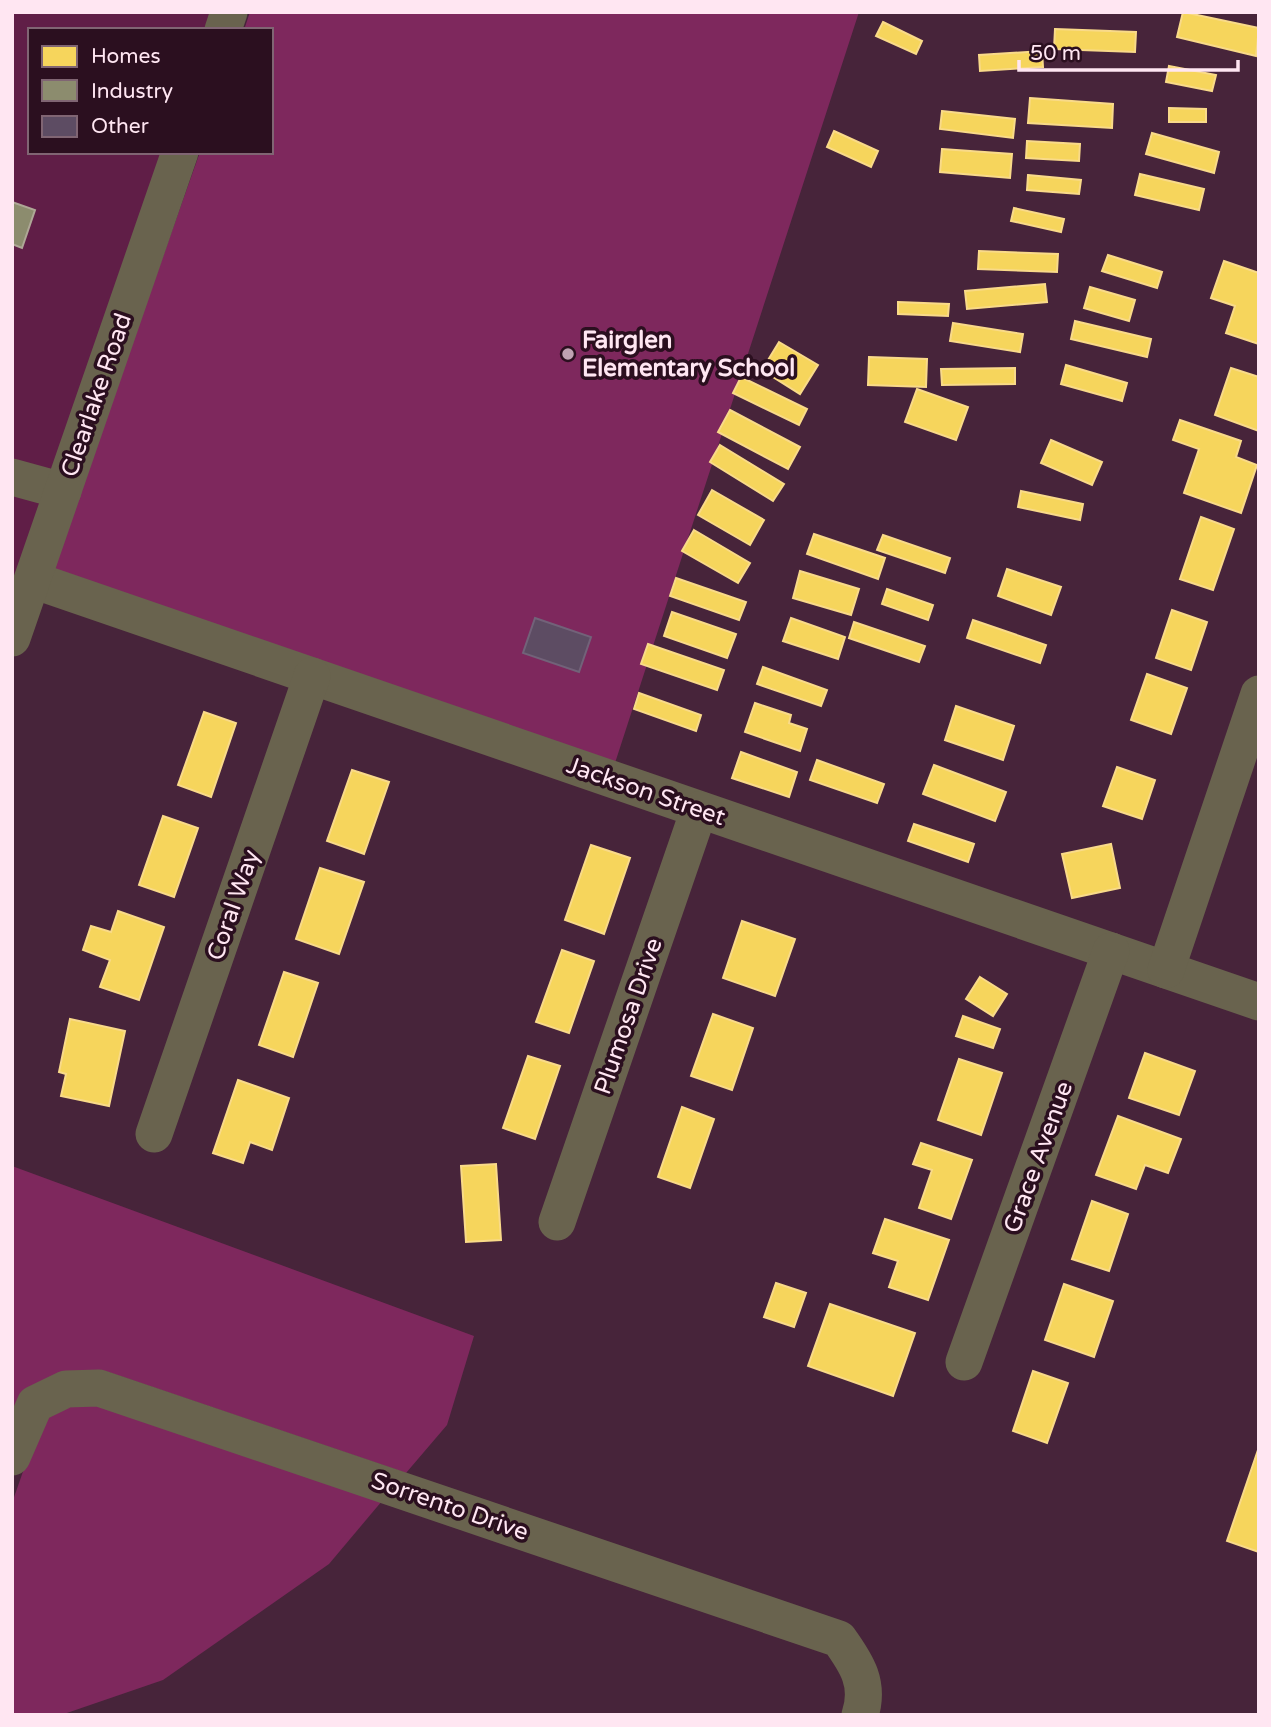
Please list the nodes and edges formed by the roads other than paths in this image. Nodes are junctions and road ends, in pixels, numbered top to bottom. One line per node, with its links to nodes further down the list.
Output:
1 (179, 154): 3 (street, Clearlake Road)
2 (12, 477): 3 (street)
3 (63, 491): 4 (street, Clearlake Road)
4 (33, 580): 5 (street, Clearlake Road); 6 (street, Jackson Street)
5 (12, 638)
6 (312, 676): 8 (street, Jackson Street); 12 (street, Coral Way)
7 (1259, 694): 10 (street)
8 (699, 810): 9 (street, Jackson Street); 13 (street, Plumosa Drive)
9 (1111, 951): 10 (street, Jackson Street); 14 (street, Grace Avenue)
10 (1166, 970): 11 (street, Jackson Street)
11 (1259, 1002)
12 (154, 1133)
13 (557, 1222)
14 (964, 1362)
15 (12, 1457): 16 (street, Sorrento Drive)
16 (860, 1715)

